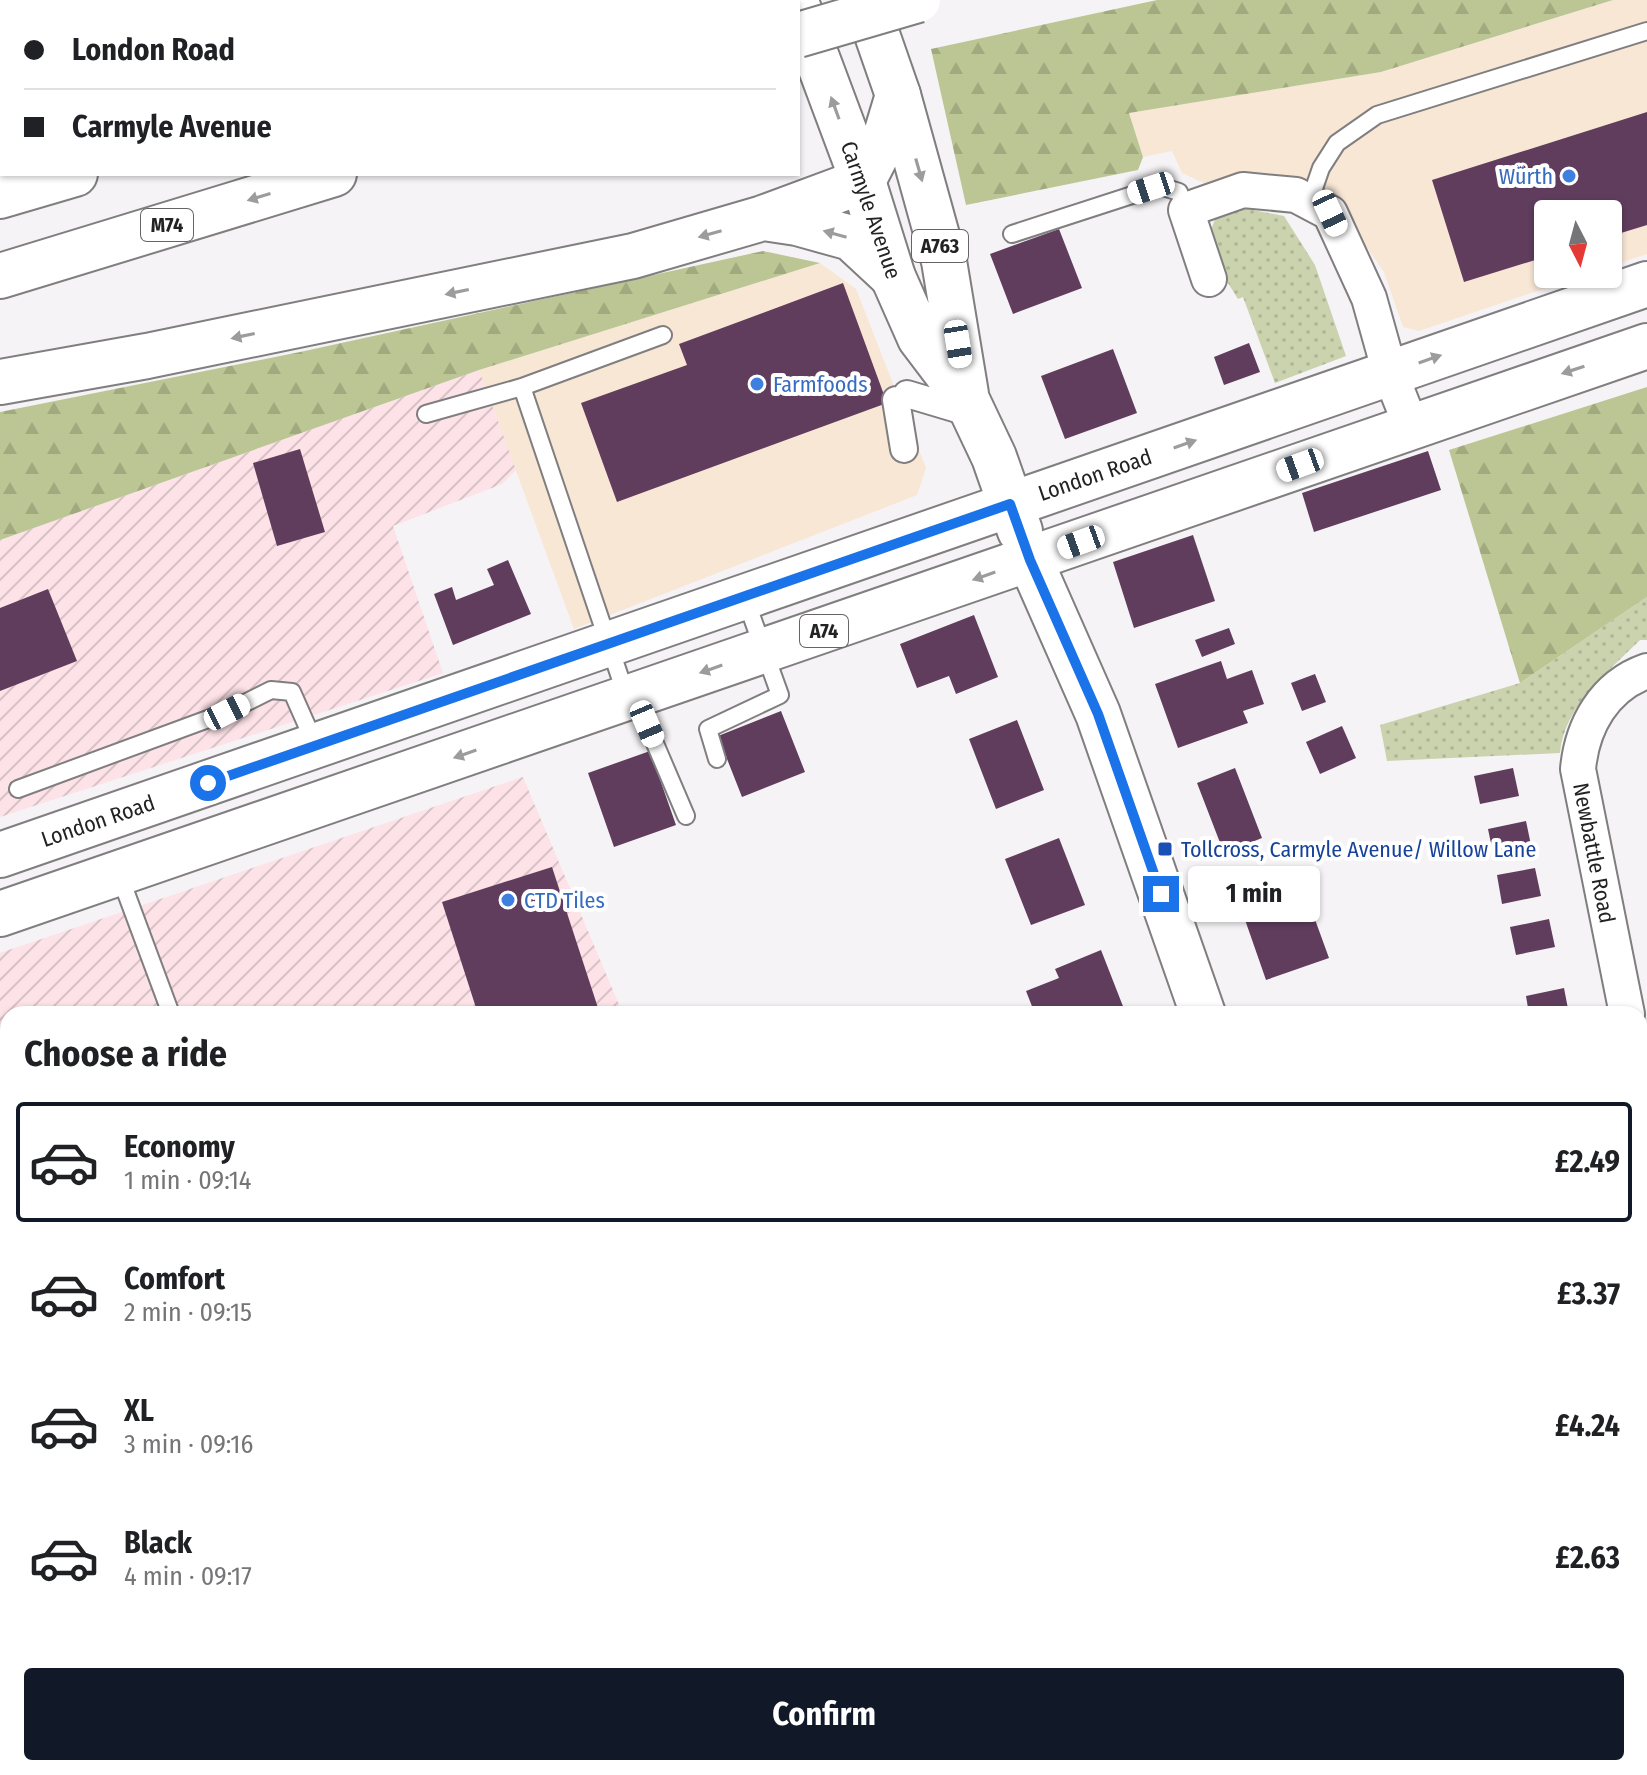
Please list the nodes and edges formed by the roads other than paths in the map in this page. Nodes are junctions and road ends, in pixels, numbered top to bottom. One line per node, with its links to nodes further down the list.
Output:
1 (865, 0): 6 (main road, Carmyle Avenue / A763)
2 (918, 0): 5 (main road, bridge)
3 (800, 14): 9 (main road, Carmyle Avenue / A763, one-way to 3)
4 (1647, 31): 11 (lane)
5 (800, 34)
6 (898, 95): 9 (main road); 24 (main road, Carmyle Avenue / A763, one-way to 24)
7 (68, 176): 10 (main road)
8 (327, 176): 15 (main road, M74, one-way to 15)
9 (863, 181): 13 (main road); 16 (main road, Carmyle Avenue / A763)
10 (0, 196)
11 (1310, 200): 12 (street); 21 (street)
12 (1186, 210): 14 (lane); 17 (street)
13 (763, 218): 16 (main road, one-way to 13); 22 (main road, one-way to 22)
14 (1012, 234)
15 (0, 276)
16 (893, 277): 24 (main road, Carmyle Avenue / A763)
17 (1209, 279)
18 (1647, 284): 21 (main road, London Road, one-way to 18)
19 (663, 335): 23 (lane)
20 (1647, 346): 26 (main road, A74, one-way to 26)
21 (1390, 373): 26 (street); 28 (main road, London Road, one-way to 21)
22 (0, 382)
23 (522, 387): 25 (lane); 31 (lane)
24 (971, 407): 27 (street); 28 (main road, Carmyle Avenue / A763)
25 (426, 414)
26 (1411, 426): 29 (main road, A74)
27 (904, 449)
28 (1010, 504): 29 (main road, Carmyle Avenue / A763); 30 (main road, London Road)
29 (1030, 560): 32 (main road, A74, one-way to 32); 44 (main road, Carmyle Avenue)
30 (745, 596): 31 (main road, London Road); 32 (lane)
31 (607, 644): 34 (lane); 35 (main road, London Road)
32 (765, 651): 34 (main road, A74, one-way to 34); 36 (lane)
33 (1647, 671): 45 (street, Newbattle Road)
34 (627, 698): 38 (lane); 41 (main road, A74, one-way to 41)
35 (315, 745): 37 (lane); 39 (main road, London Road)
36 (717, 759)
37 (18, 789)
38 (686, 816)
39 (100, 820): 40 (main road, London Road); 41 (main road)
40 (0, 855)
41 (119, 874): 42 (main road, A74); 43 (lane)
42 (0, 914)
43 (168, 1006)
44 (1200, 1006)
45 (1625, 1006)

